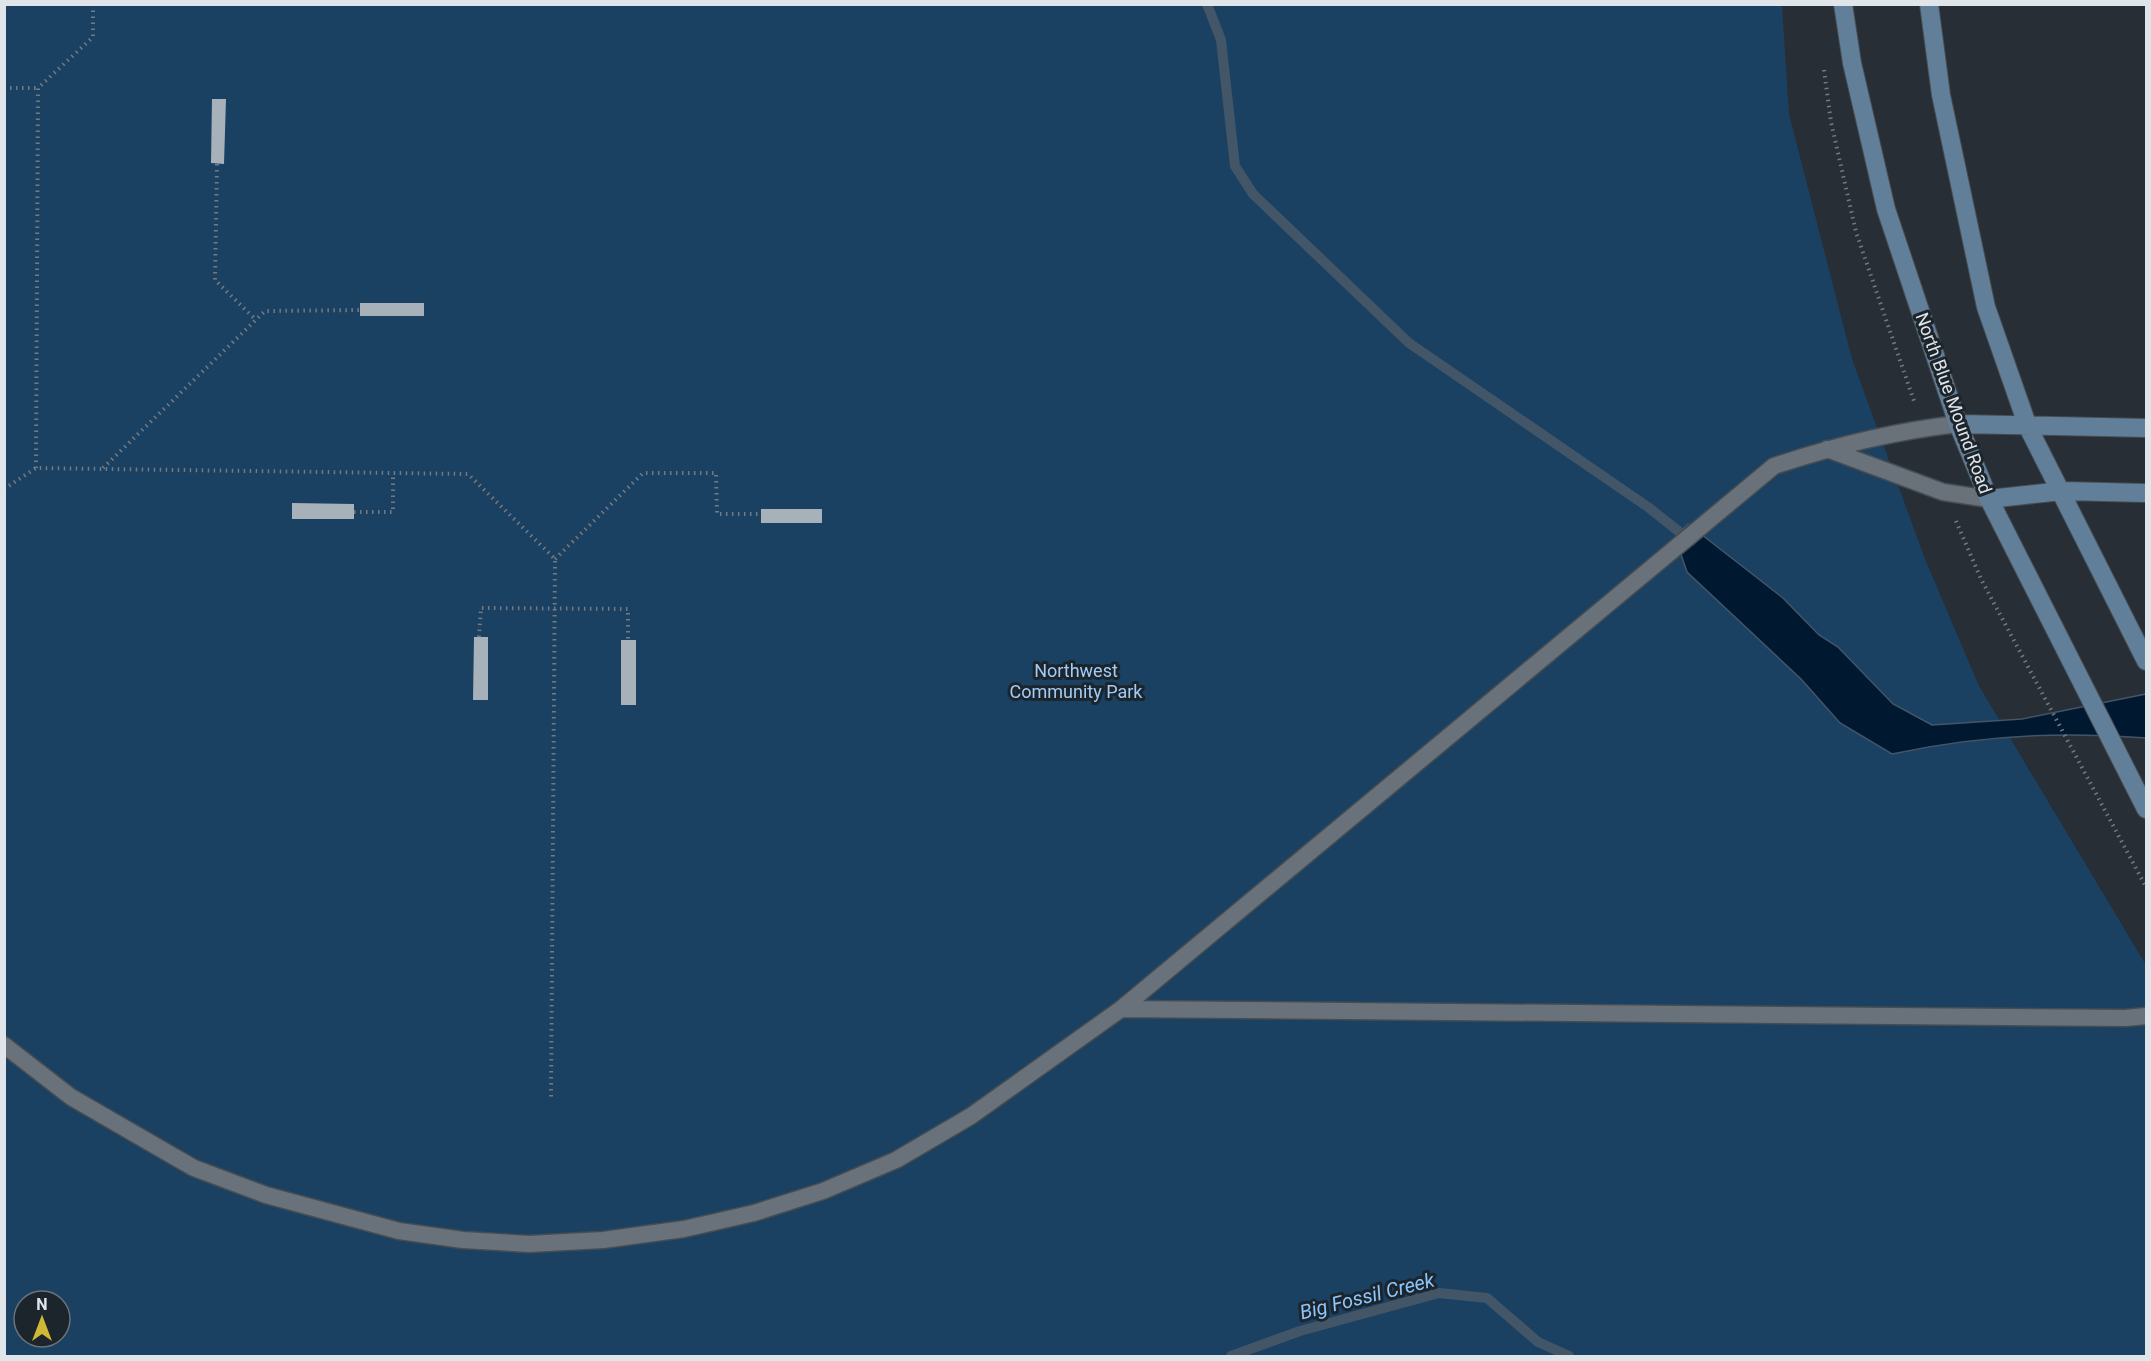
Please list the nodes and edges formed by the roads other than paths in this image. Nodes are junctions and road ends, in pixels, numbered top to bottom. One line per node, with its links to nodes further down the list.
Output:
1 (1844, 4): 3 (main road, North Blue Mound Road)
2 (1929, 4): 4 (main road)
3 (1958, 424): 4 (main road); 6 (lane); 9 (main road, North Blue Mound Road)
4 (2028, 427): 5 (main road); 7 (main road)
5 (2146, 428)
6 (1827, 449): 9 (lane); 12 (lane)
7 (2062, 491): 8 (main road); 9 (main road); 10 (main road)
8 (2146, 493)
9 (1989, 499): 11 (main road, North Blue Mound Road)
10 (2146, 661)
11 (2146, 809)
12 (1121, 1009): 13 (lane); 14 (lane)
13 (2146, 1016)
14 (4, 1045)

